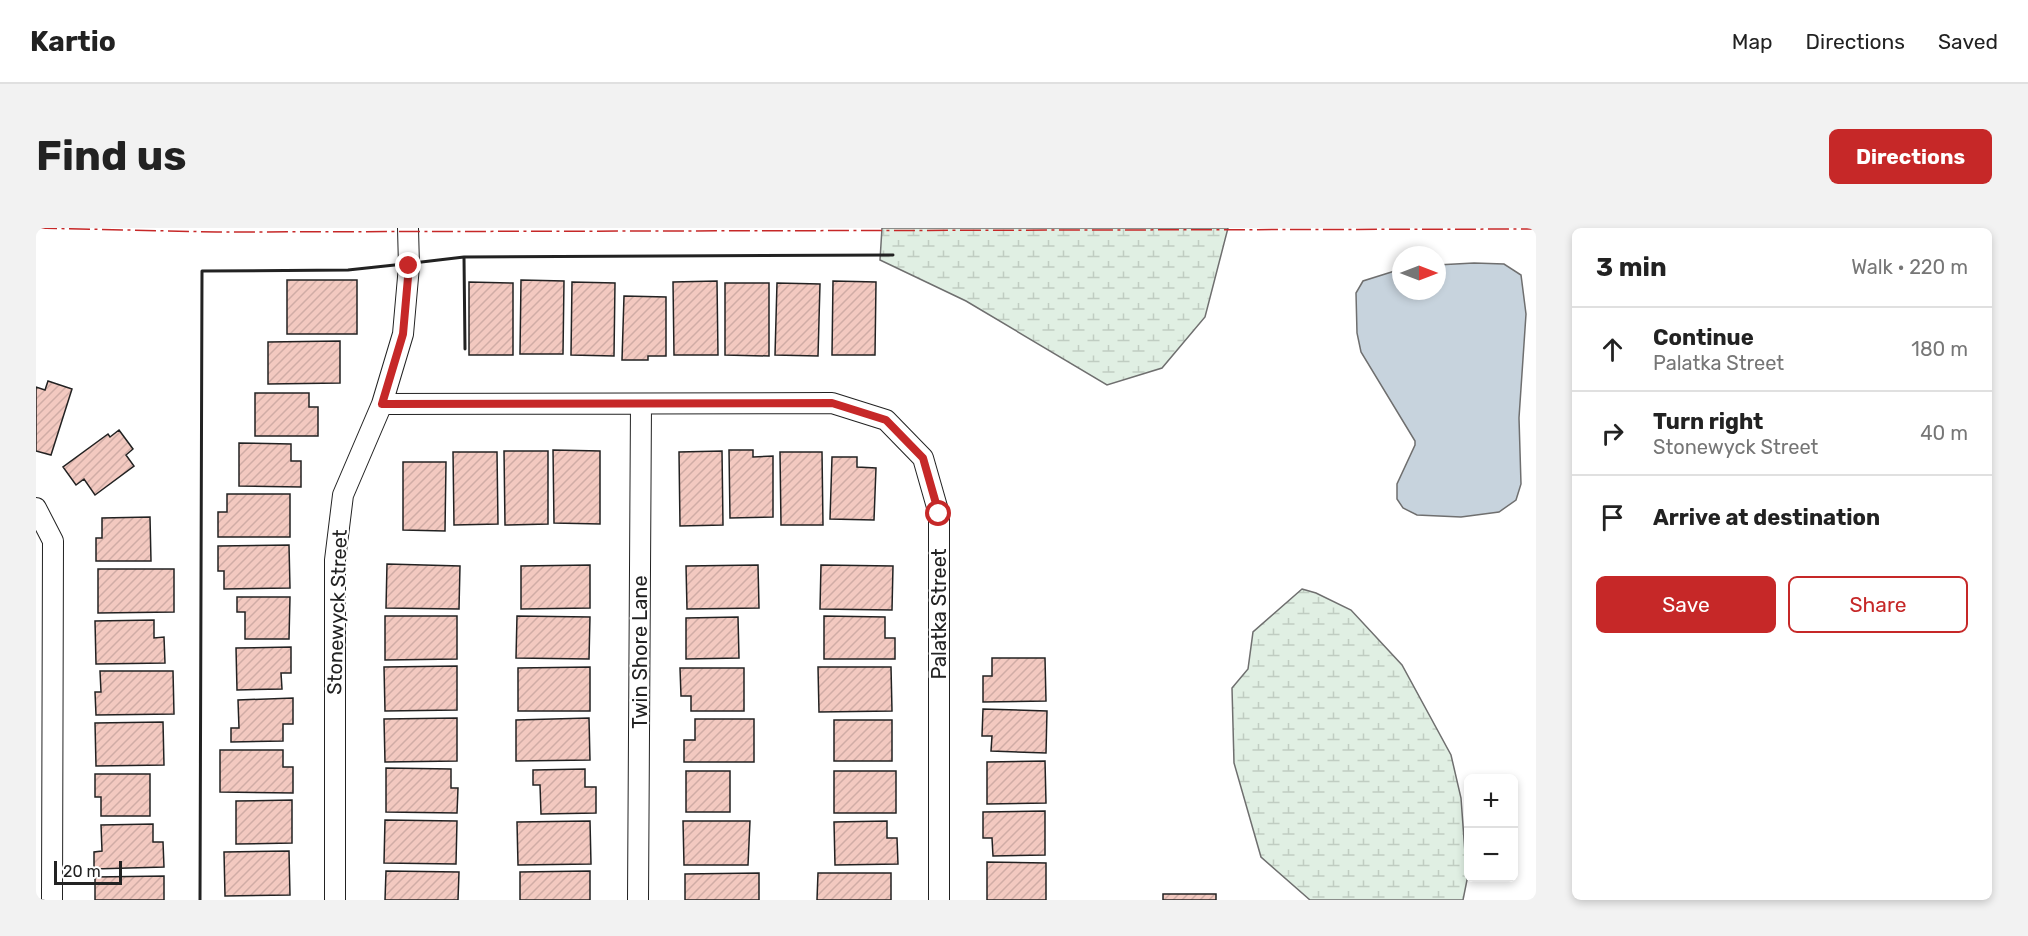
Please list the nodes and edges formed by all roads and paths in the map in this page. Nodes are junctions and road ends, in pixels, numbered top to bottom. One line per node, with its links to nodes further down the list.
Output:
1 (408, 228): 2 (street, Stonewyck Street)
2 (382, 404): 3 (street, Palatka Street); 6 (street, Stonewyck Street)
3 (641, 404): 7 (street, Twin Shore Lane); 8 (street, Palatka Street)
4 (36, 508): 5 (street)
5 (52, 900)
6 (335, 900)
7 (638, 900)
8 (939, 900)

